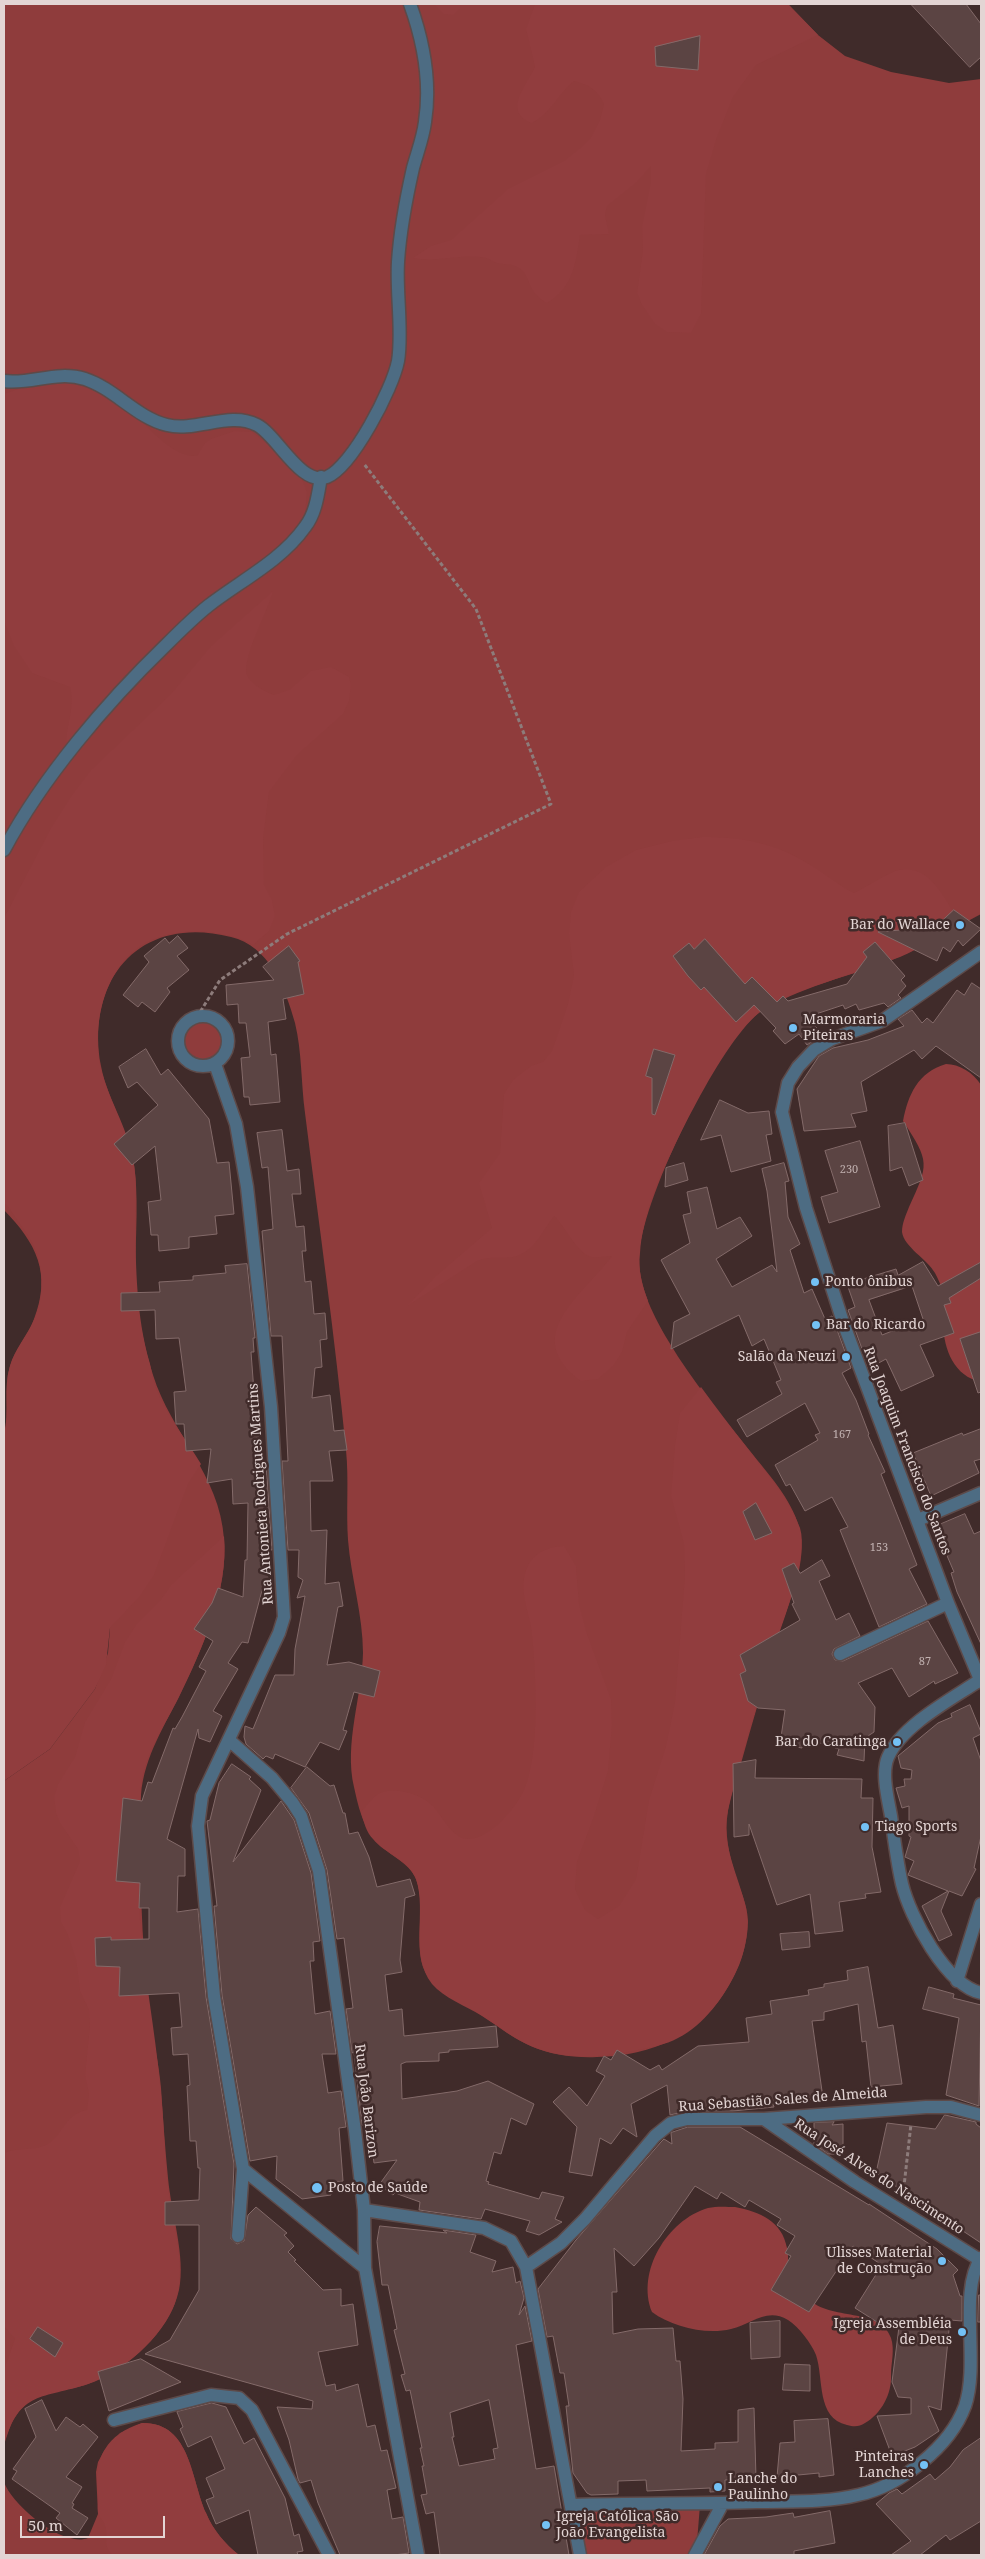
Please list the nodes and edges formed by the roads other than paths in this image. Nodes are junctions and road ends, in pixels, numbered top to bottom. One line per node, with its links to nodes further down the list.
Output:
1 (410, 4): 3 (street)
2 (4, 381): 3 (street)
3 (322, 477): 4 (street)
4 (4, 850)
5 (981, 952): 8 (street, Rua Joaquim Francisco do Santos)
6 (215, 1064): 6 (street); 12 (street, Rua Antonieta Rodrigues Martins)
7 (981, 1493): 8 (street)
8 (918, 1520): 9 (street, Rua Joaquim Francisco do Santos)
9 (948, 1604): 10 (street); 11 (street, Rua Joaquim Francisco do Santos)
10 (840, 1654)
11 (981, 1681): 14 (street)
12 (229, 1740): 18 (street, Rua Antonieta Rodrigues Martins); 19 (street, Rua João Barizon)
13 (981, 1904): 14 (street)
14 (957, 1981): 15 (street)
15 (981, 1993)
16 (981, 2115): 17 (street, Rua Sebastião Sales de Almeida)
17 (764, 2118): 21 (street, Rua José Alves do Nascimento); 22 (street, Rua Sebastião Sales de Almeida)
18 (242, 2169): 20 (street, Rua Antonieta Rodrigues Martins); 23 (street)
19 (364, 2210): 22 (street); 23 (street, Rua João Barizon)
20 (238, 2236)
21 (981, 2259): 25 (street)
22 (526, 2267): 26 (street)
23 (365, 2268): 28 (street, Rua João Barizon)
24 (114, 2420): 27 (street)
25 (723, 2503): 26 (street); 30 (street)
26 (572, 2504): 29 (street)
27 (329, 2555)
28 (418, 2555)
29 (580, 2555)
30 (695, 2555)

